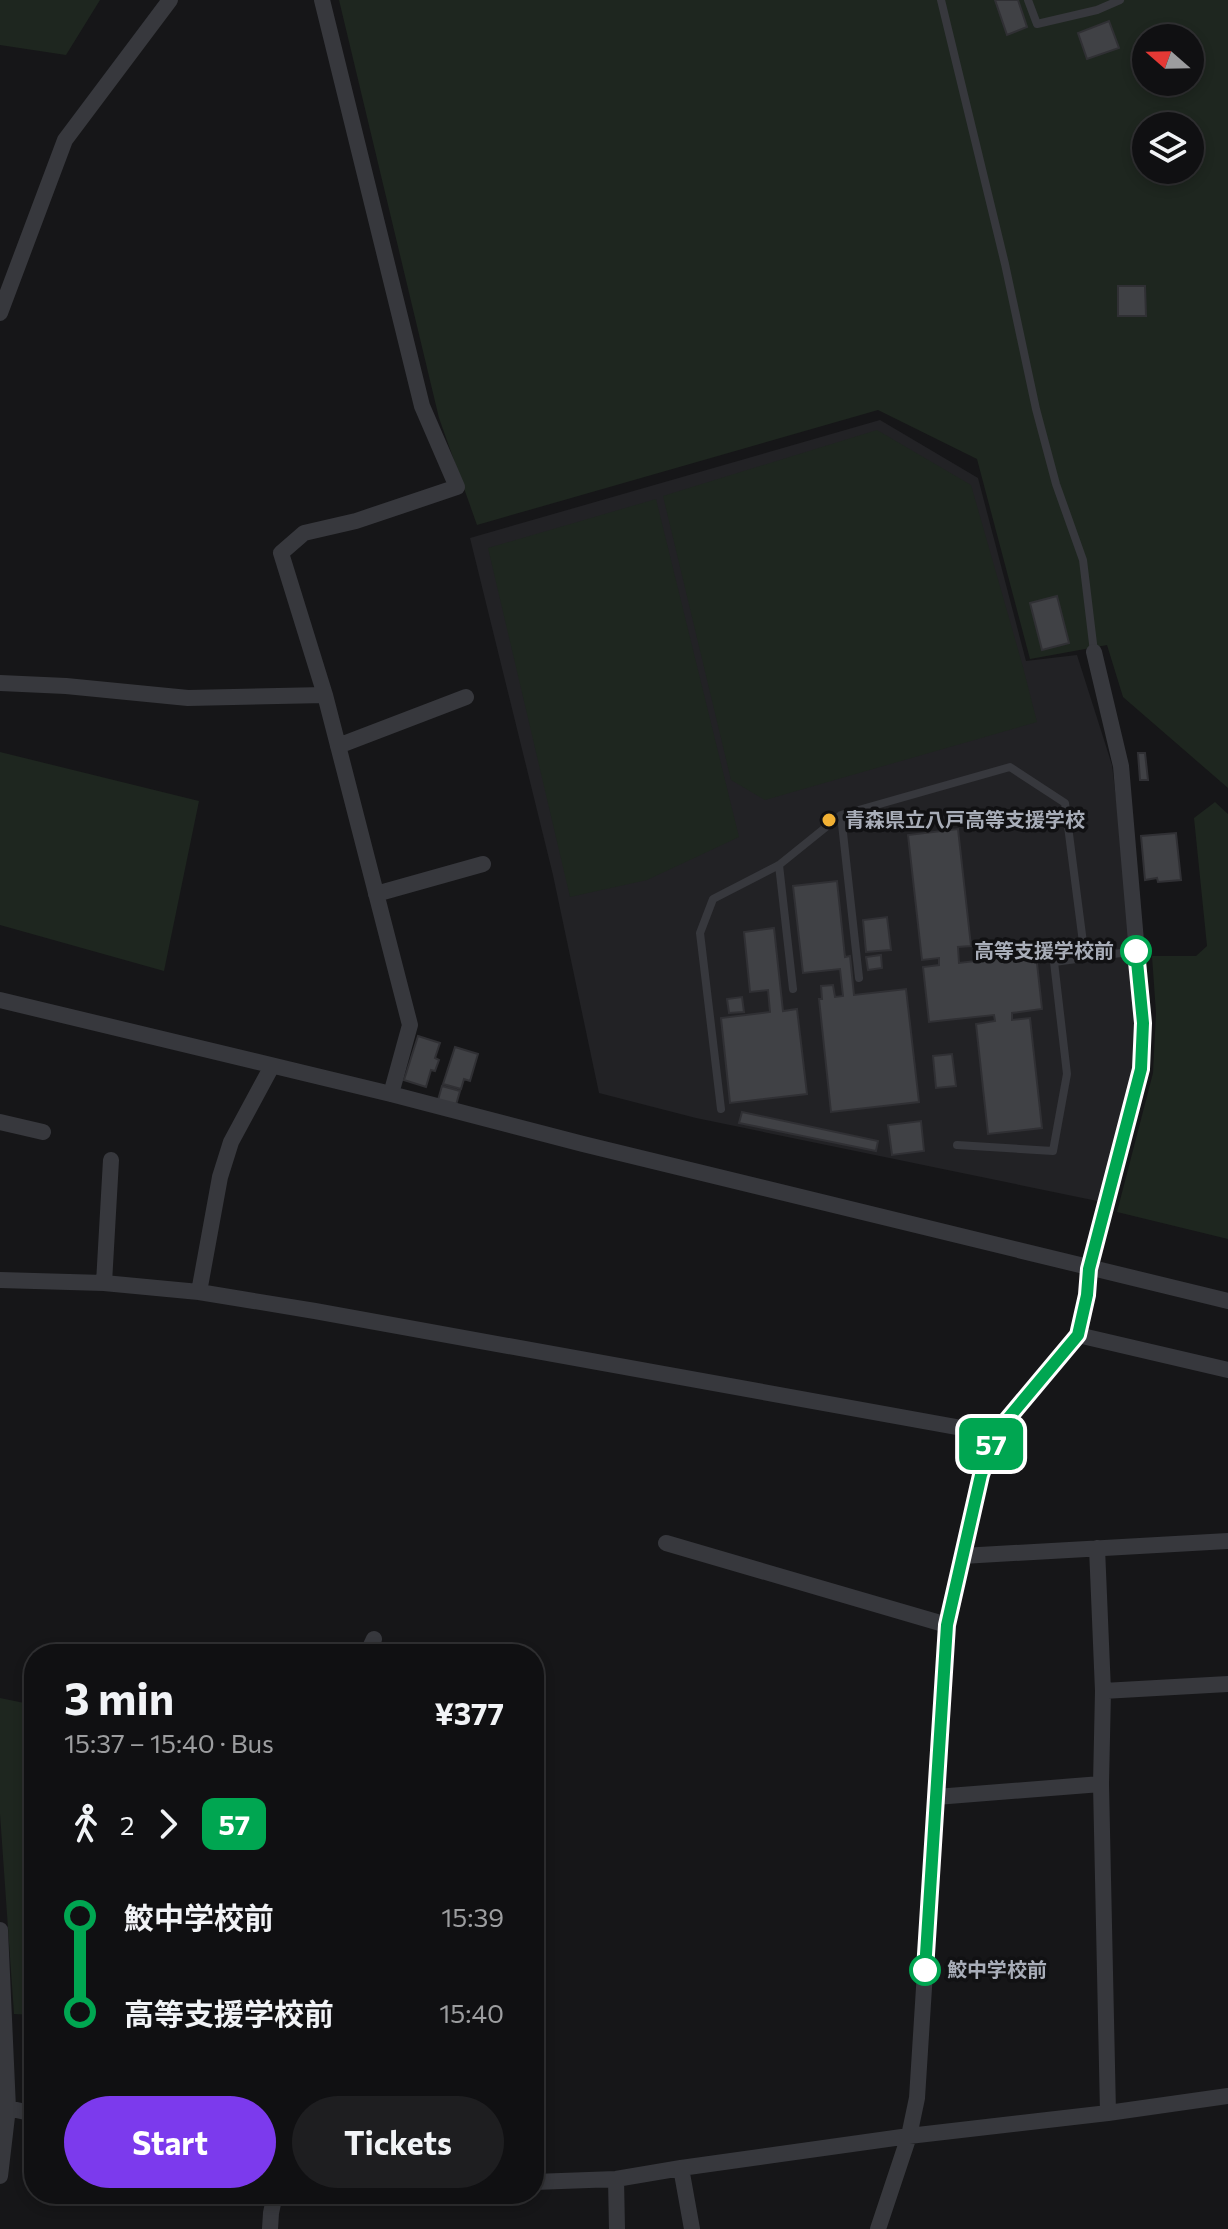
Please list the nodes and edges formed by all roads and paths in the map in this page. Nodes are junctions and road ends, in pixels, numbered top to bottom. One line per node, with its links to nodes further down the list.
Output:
1 (170, 0): 6 (street)
2 (322, 0): 9 (street)
3 (941, 0): 7 (lane)
4 (1028, 0): 5 (lane)
5 (1120, 0)
6 (0, 313)
7 (1094, 652): 16 (street)
8 (0, 683): 9 (street)
9 (325, 695): 11 (street)
10 (466, 697): 11 (street)
11 (338, 746): 15 (street)
12 (841, 815): 14 (lane); 17 (lane); 18 (lane)
13 (483, 864): 15 (street)
14 (779, 865): 19 (lane); 23 (lane)
15 (376, 894): 22 (street)
16 (1136, 951): 17 (lane); 28 (street)
17 (1085, 958): 26 (lane)
18 (859, 978)
19 (793, 989)
20 (0, 1000): 21 (street)
21 (272, 1066): 22 (street); 31 (street)
22 (391, 1094): 28 (street)
23 (721, 1109)
24 (0, 1122): 25 (street)
25 (43, 1132)
26 (957, 1145)
27 (111, 1160): 30 (street)
28 (1089, 1269): 32 (street); 33 (street)
29 (0, 1280): 30 (street)
30 (104, 1283): 31 (street)
31 (199, 1292): 35 (street)
32 (1228, 1301)
33 (1078, 1335): 34 (street); 35 (street)
34 (1228, 1370)
35 (995, 1434): 39 (street)
36 (1228, 1541): 38 (street)
37 (666, 1543): 40 (street)
38 (1097, 1548): 39 (street); 42 (street)
39 (962, 1556): 40 (street)
40 (947, 1625): 44 (street)
41 (1228, 1684): 42 (street)
42 (1103, 1691): 43 (street)
43 (1101, 1784): 44 (street); 49 (street)
44 (936, 1797): 50 (street)
45 (0, 1930): 47 (street)
46 (1228, 2096): 49 (street)
47 (4, 2109): 48 (street); 52 (street)
48 (24, 2112)
49 (1108, 2113): 50 (street)
50 (909, 2136): 51 (street); 59 (street)
51 (681, 2168): 53 (street); 58 (street)
52 (0, 2176)
53 (616, 2179): 54 (street); 57 (street)
54 (544, 2182)
55 (273, 2204): 56 (street)
56 (270, 2229)
57 (617, 2229)
58 (692, 2229)
59 (878, 2229)

